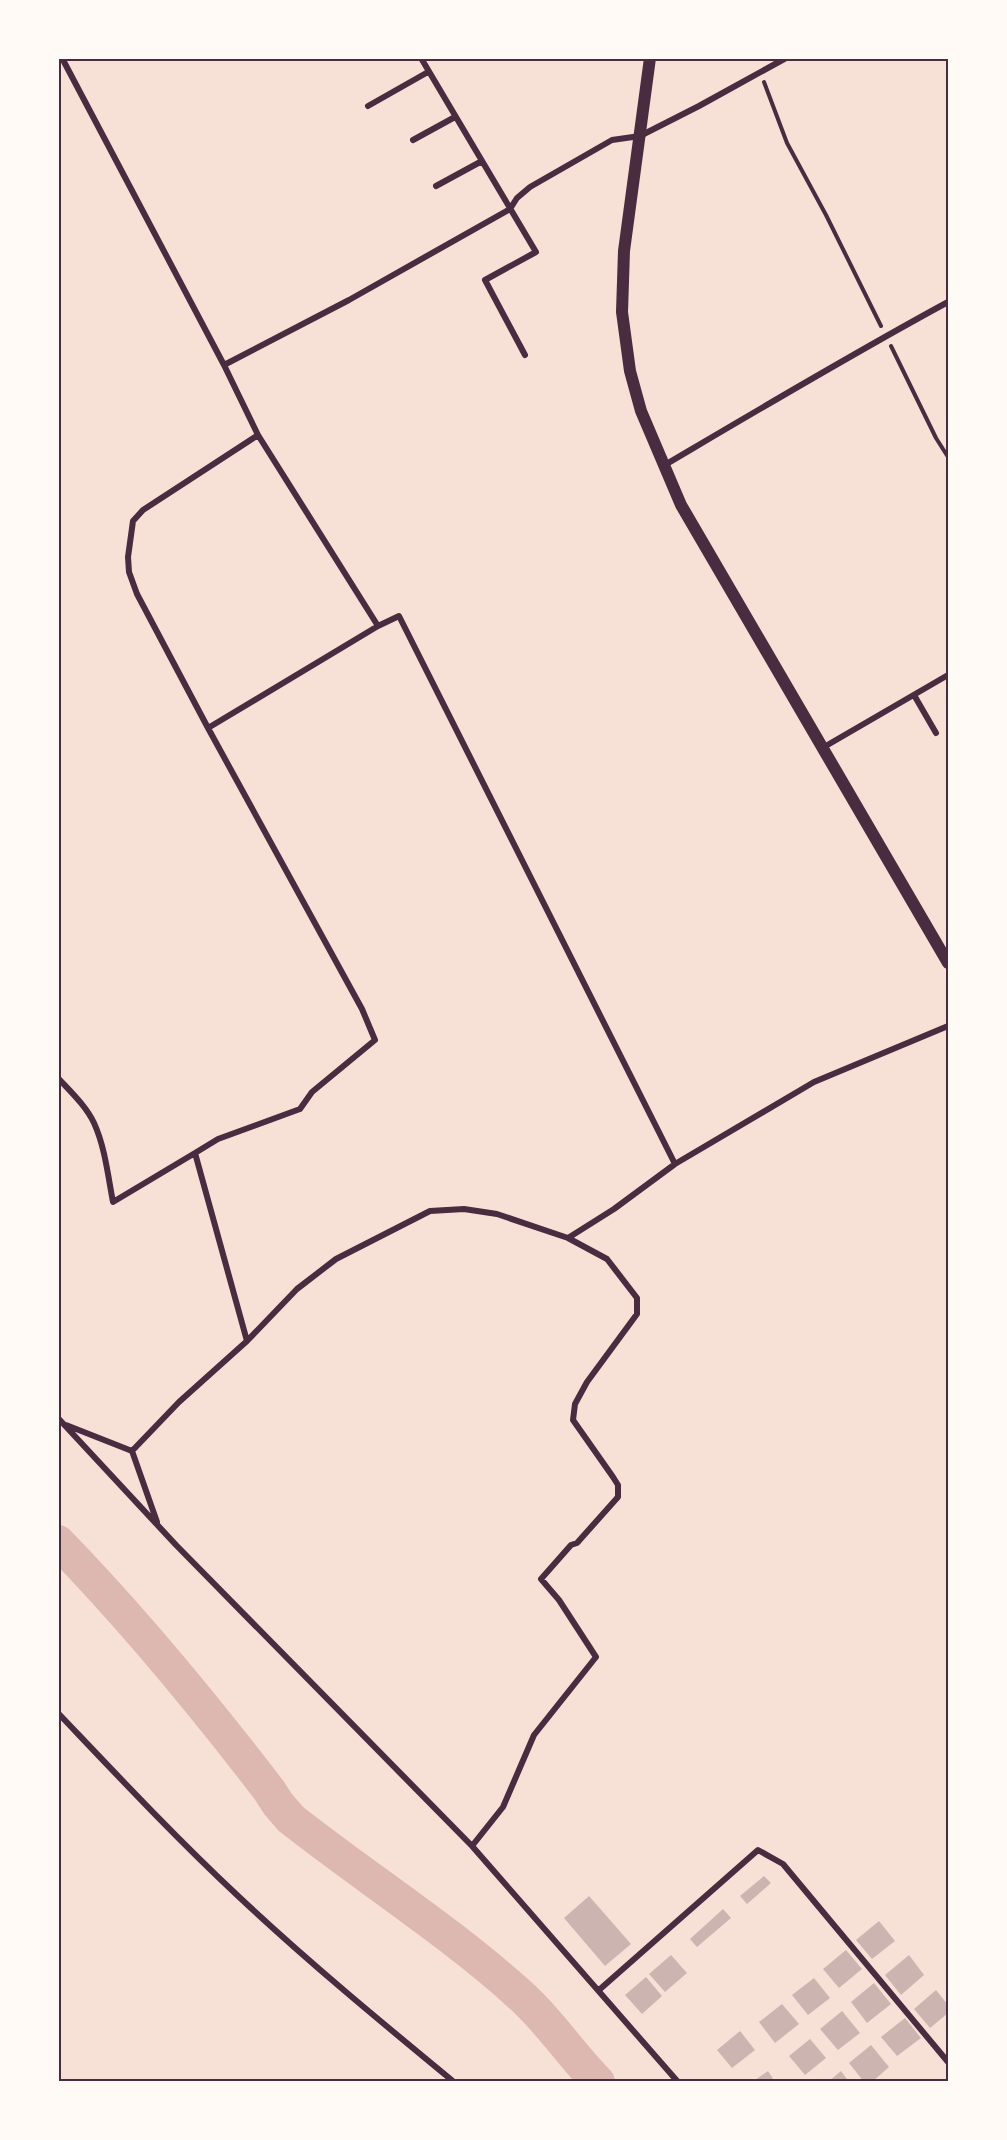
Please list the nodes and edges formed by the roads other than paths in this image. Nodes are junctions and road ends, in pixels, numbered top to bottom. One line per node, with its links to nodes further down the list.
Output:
1 (62, 58): 15 (street)
2 (421, 58): 5 (street)
3 (650, 58): 8 (main road)
4 (786, 58): 8 (street)
5 (428, 72): 6 (street); 7 (street)
6 (368, 106)
7 (455, 117): 9 (street); 10 (street)
8 (640, 136): 12 (street); 17 (main road)
9 (413, 140)
10 (482, 161): 11 (street); 12 (street)
11 (436, 186)
12 (510, 209): 14 (street); 15 (street)
13 (948, 302): 17 (street)
14 (525, 356)
15 (224, 365): 16 (street)
16 (258, 435): 18 (street); 21 (street)
17 (663, 466): 23 (main road)
18 (378, 626): 21 (street); 28 (street)
19 (948, 675): 20 (street)
20 (914, 695): 22 (street); 23 (street)
21 (208, 728): 27 (street)
22 (936, 733)
23 (824, 747): 24 (main road)
24 (948, 963)
25 (948, 1026): 28 (street)
26 (58, 1078): 27 (street)
27 (195, 1153): 30 (street)
28 (675, 1164): 29 (street)
29 (568, 1238): 30 (street); 36 (street)
30 (247, 1341): 33 (street)
31 (58, 1418): 32 (street)
32 (64, 1424): 33 (street); 34 (street)
33 (132, 1451): 34 (street)
34 (158, 1526): 36 (street)
35 (58, 1713): 39 (street)
36 (472, 1846): 37 (street)
37 (599, 1990): 38 (street); 40 (street)
38 (948, 2062)
39 (454, 2082)
40 (678, 2082)

